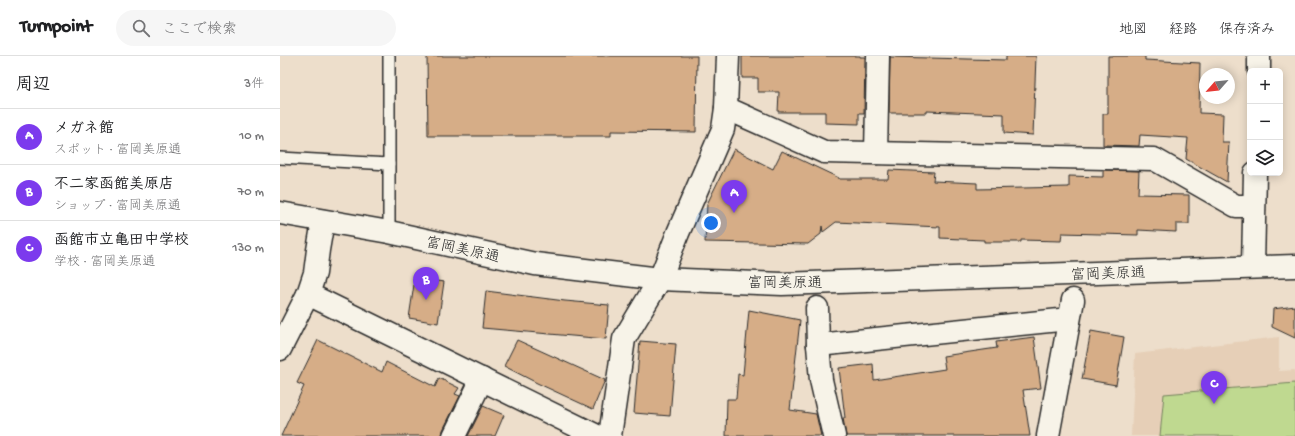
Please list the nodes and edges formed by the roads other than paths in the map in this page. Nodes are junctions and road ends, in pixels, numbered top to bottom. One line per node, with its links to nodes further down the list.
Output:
1 (389, 56): 9 (lane)
2 (728, 56): 6 (street)
3 (878, 56): 7 (street)
4 (1259, 56): 5 (street)
5 (1258, 68)
6 (726, 108): 7 (street); 17 (street)
7 (876, 153): 11 (street)
8 (280, 158): 9 (lane)
9 (390, 164): 14 (lane)
10 (1255, 176): 11 (street)
11 (1253, 206): 15 (street)
12 (280, 213): 13 (street, 富岡美原通)
13 (323, 221): 14 (street, 富岡美原通); 18 (street)
14 (390, 232): 17 (street, 富岡美原通)
15 (1253, 266): 16 (street, 富岡美原通); 17 (street, 富岡美原通)
16 (1295, 266)
17 (660, 280): 25 (street)
18 (308, 294): 21 (street); 22 (street)
19 (817, 308): 20 (street)
20 (818, 345): 26 (street); 27 (street)
21 (280, 349)
22 (482, 379): 23 (street); 24 (street)
23 (454, 436)
24 (597, 436)
25 (610, 436)
26 (834, 436)
27 (1048, 436)

